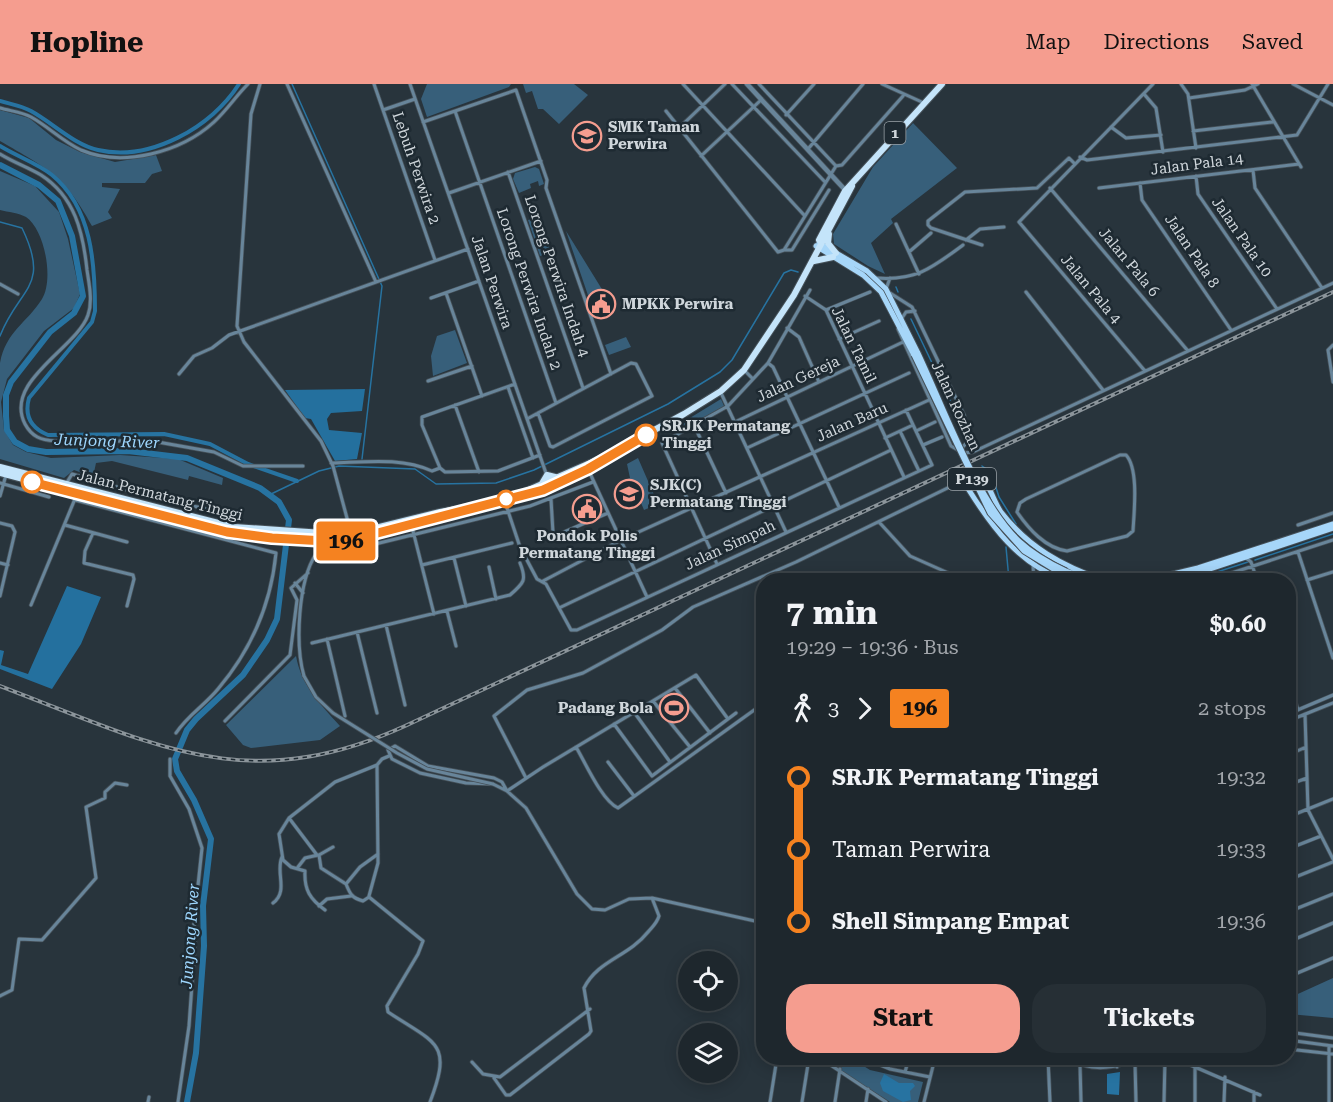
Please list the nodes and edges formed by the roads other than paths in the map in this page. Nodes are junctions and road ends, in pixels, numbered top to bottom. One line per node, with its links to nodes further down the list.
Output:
1 (248, 84): 31 (street)
2 (260, 84): 107 (street)
3 (287, 84): 86 (street)
4 (374, 84): 32 (street, Lebuh Perwira 2)
5 (410, 84): 25 (street, Jalan Perwira)
6 (683, 84): 28 (street)
7 (725, 84): 28 (street)
8 (732, 84): 30 (street)
9 (747, 84): 26 (street)
10 (759, 84): 35 (street)
11 (863, 84): 44 (street)
12 (882, 84): 22 (street)
13 (942, 84): 27 (highway, Jalan Permatang Tinggi / 1)
14 (1153, 84): 21 (street)
15 (1181, 84): 23 (street)
16 (1258, 84): 20 (street)
17 (1293, 84): 24 (street)
18 (1328, 84): 24 (street)
19 (812, 85): 35 (street)
20 (1252, 85): 23 (street); 37 (street)
21 (1143, 94): 38 (street); 42 (street)
22 (903, 96): 27 (street); 53 (street)
23 (1189, 98): 40 (street)
24 (1320, 98): 29 (street); 43 (street)
25 (416, 99): 32 (street); 36 (street, Jalan Perwira)
26 (761, 100): 30 (street); 46 (street)
27 (924, 103): 64 (highway, Jalan Permatang Tinggi / 1)
28 (702, 105): 39 (street); 41 (street)
29 (1333, 105)
30 (753, 107): 41 (street); 58 (street)
31 (0, 108)
32 (383, 110): 81 (street, Lebuh Perwira 2)
33 (454, 111): 36 (street); 51 (street); 59 (street, Lorong Perwira Indah 2)
34 (666, 111): 39 (street)
35 (786, 115): 44 (street)
36 (423, 122): 65 (street, Jalan Perwira)
37 (1273, 122): 40 (street); 43 (street)
38 (1111, 127): 42 (street); 50 (street)
39 (679, 128): 49 (street)
40 (1193, 131): 45 (street)
41 (727, 132): 49 (street); 68 (street)
42 (1161, 135): 47 (street)
43 (1283, 137): 45 (street); 54 (street, Jalan Pala 14)
44 (813, 143): 46 (street); 53 (street)
45 (1196, 148): 47 (street)
46 (807, 150): 56 (street)
47 (1163, 152): 50 (street)
48 (0, 154): 161 (street)
49 (701, 156): 78 (street)
50 (1080, 157): 52 (street)
51 (541, 161): 55 (street); 119 (street)
52 (1074, 163): 61 (street); 73 (street)
53 (836, 166): 56 (street)
54 (1253, 170): 57 (street, Jalan Pala 14); 90 (street)
55 (507, 172): 59 (street); 127 (street, Lorong Perwira Indah 4)
56 (830, 175): 58 (street); 64 (street)
57 (1196, 176): 60 (street, Jalan Pala 14); 100 (street, Jalan Pala 10)
58 (825, 182): 66 (street)
59 (479, 183): 65 (street); 134 (street, Lorong Perwira Indah 2)
60 (1140, 183): 62 (street, Jalan Pala 14); 106 (street, Jalan Pala 8)
61 (1050, 188): 111 (street, Jalan Pala 6); 117 (street, Jalan Pala 4)
62 (1099, 188)
63 (829, 190): 67 (street)
64 (847, 192): 71 (highway, Jalan Permatang Tinggi / 1); 76 (highway, Jalan Permatang Tinggi / 1)
65 (448, 194): 77 (street, Jalan Perwira)
66 (814, 199): 67 (street); 68 (street)
67 (820, 203): 78 (street)
68 (804, 215): 78 (street)
69 (896, 224): 79 (street)
70 (1004, 227): 73 (street)
71 (829, 231): 76 (highway, Jalan Permatang Tinggi / 1); 80 (highway)
72 (931, 233): 79 (street)
73 (966, 240): 75 (street)
74 (963, 245): 83 (street)
75 (982, 245)
76 (819, 246): 80 (main road, Jalan Rozhan / P139); 82 (highway, Jalan Permatang Tinggi / 1); 99 (highway, Jalan Permatang Tinggi / 1)
77 (468, 249): 81 (street); 87 (street, Jalan Perwira)
78 (783, 250)
79 (909, 252): 83 (street)
80 (835, 255): 82 (highway); 84 (main road, Jalan Rozhan / P139); 92 (main road, Jalan Rozhan / P139)
81 (435, 260): 86 (street)
82 (813, 261): 99 (highway, Jalan Permatang Tinggi / 1)
83 (919, 274): 85 (street)
84 (876, 278): 85 (street); 92 (main road, Jalan Rozhan / P139)
85 (890, 278): 92 (street)
86 (377, 281): 107 (street)
87 (479, 281): 95 (street); 125 (street, Jalan Perwira)
88 (1333, 283): 90 (street)
89 (0, 284): 96 (street)
90 (1322, 288): 100 (street)
91 (810, 290): 97 (street)
92 (886, 291): 102 (street); 103 (main road, Jalan Rozhan / P139); 109 (street); 112 (main road, Jalan Rozhan / P139)
93 (870, 292): 101 (street)
94 (1026, 292): 128 (street)
95 (446, 293): 98 (street); 114 (street)
96 (18, 294)
97 (806, 296): 101 (street, Jalan Tamil); 105 (street)
98 (431, 298)
99 (788, 300): 116 (highway, Jalan Permatang Tinggi / 1)
100 (1277, 309): 106 (street)
101 (826, 310): 108 (street, Jalan Tamil)
102 (915, 311): 103 (street); 150 (street)
103 (902, 318): 112 (main road, Jalan Rozhan / P139)
104 (879, 321): 108 (street)
105 (787, 328): 113 (street); 123 (street)
106 (1231, 330): 111 (street)
107 (238, 332): 118 (street); 163 (street)
108 (839, 339): 115 (street, Jalan Tamil)
109 (903, 342): 115 (street, Jalan Gereja); 133 (street)
110 (1333, 345): 124 (street)
111 (1188, 351): 117 (street)
112 (916, 354): 242 (main road, Jalan Rozhan / P139, bridge)
113 (768, 363): 121 (street); 132 (street)
114 (472, 366): 122 (street); 131 (street)
115 (852, 366): 123 (street, Jalan Gereja); 130 (street, Jalan Tamil)
116 (744, 370): 121 (street); 129 (highway, Jalan Permatang Tinggi / 1)
117 (1145, 371): 128 (street)
118 (179, 374)
119 (611, 374): 127 (street); 138 (street)
120 (909, 374): 130 (street)
121 (753, 379): 136 (street)
122 (428, 381)
123 (819, 382): 132 (street, Jalan Gereja)
124 (1333, 382)
125 (515, 384): 126 (street); 139 (street, Jalan Perwira)
126 (508, 387): 131 (street); 160 (street)
127 (583, 388): 134 (street)
128 (1103, 390): 154 (street)
129 (721, 391): 136 (street); 159 (highway, Jalan Permatang Tinggi / 1)
130 (865, 394): 142 (street); 143 (street, Jalan Tamil)
131 (482, 396): 135 (street)
132 (787, 397): 140 (street, Jalan Gereja); 142 (street)
133 (930, 400): 137 (street, Jalan Baru); 156 (street)
134 (556, 403): 138 (street)
135 (455, 405): 164 (street); 167 (street)
136 (728, 406): 140 (street); 145 (street)
137 (906, 410): 143 (street, Jalan Baru); 144 (street)
138 (538, 412): 139 (street)
139 (527, 419): 158 (street, Jalan Perwira)
140 (735, 422): 153 (street)
141 (935, 422): 147 (street)
142 (799, 423): 153 (street); 157 (street)
143 (878, 423): 149 (street, Jalan Tamil); 157 (street, Jalan Baru)
144 (913, 424): 146 (street); 147 (street)
145 (694, 425): 180 (street); 190 (street)
146 (900, 431): 149 (street); 166 (street)
147 (916, 431): 151 (street)
148 (942, 437): 151 (street)
149 (885, 438): 155 (street, Jalan Tamil)
150 (971, 438): 152 (street); 154 (street)
151 (923, 445): 166 (street, Jalan Simpah)
152 (968, 445): 154 (street); 156 (street)
153 (747, 448): 170 (street)
154 (978, 449): 156 (street)
155 (891, 450): 171 (street, Jalan Tamil); 174 (street)
156 (959, 450)
157 (813, 453): 170 (street, Jalan Baru); 174 (street)
158 (540, 455): 160 (street); 168 (street, Jalan Perwira)
159 (608, 455): 165 (highway, Jalan Permatang Tinggi / 1); 172 (highway, Jalan Permatang Tinggi / 1)
160 (533, 458): 167 (street)
161 (303, 466)
162 (0, 467): 177 (highway, Jalan Permatang Tinggi / 1)
163 (333, 467): 164 (street); 206 (street)
164 (440, 468): 167 (street)
165 (588, 469): 175 (street); 178 (highway, Jalan Permatang Tinggi / 1)
166 (919, 471): 171 (street, Jalan Simpah)
167 (479, 472)
168 (546, 472): 172 (highway); 178 (street, Jalan Perwira); 179 (highway)
169 (3, 474): 176 (street); 184 (highway, Jalan Permatang Tinggi / 1)
170 (761, 477): 180 (street, Jalan Baru); 188 (street)
171 (904, 477): 189 (street, Jalan Simpah)
172 (560, 478): 178 (highway, Jalan Permatang Tinggi / 1)
173 (966, 479): 197 (street); 223 (main road); 230 (main road)
174 (826, 481): 188 (street); 189 (street)
175 (593, 482): 186 (street); 193 (street)
176 (2, 483): 181 (street); 183 (street)
177 (66, 484): 195 (street); 207 (highway, Jalan Permatang Tinggi / 1)
178 (551, 485): 179 (highway, Jalan Permatang Tinggi / 1); 182 (highway, Jalan Permatang Tinggi / 1)
179 (541, 486): 185 (highway, Jalan Permatang Tinggi / 1)
180 (726, 493): 190 (street, Jalan Baru)
181 (0, 496)
182 (526, 496): 185 (highway, Jalan Permatang Tinggi / 1); 187 (street)
183 (49, 497)
184 (76, 497): 199 (street); 203 (highway, Jalan Permatang Tinggi / 1); 213 (street)
185 (506, 499): 191 (highway, Jalan Permatang Tinggi / 1); 192 (street)
186 (550, 499): 187 (street); 193 (street)
187 (530, 506): 192 (street)
188 (774, 506): 204 (street); 212 (street)
189 (839, 507): 204 (street, Jalan Simpah)
190 (692, 508): 212 (street); 214 (street, Jalan Baru)
191 (458, 510): 196 (highway, Jalan Permatang Tinggi / 1); 201 (highway, Jalan Permatang Tinggi / 1)
192 (508, 511): 208 (street); 250 (street)
193 (608, 513): 214 (street)
194 (1333, 513): 200 (street)
195 (238, 516)
196 (404, 521): 201 (highway); 206 (highway, Jalan Permatang Tinggi / 1)
197 (879, 522): 238 (street); 239 (street)
198 (0, 523): 231 (street)
199 (65, 525): 205 (street); 257 (street)
200 (1298, 525)
201 (411, 526): 208 (street); 211 (highway, Jalan Permatang Tinggi / 1)
202 (1333, 526): 222 (main road); 244 (main road)
203 (227, 532): 209 (highway, Jalan Permatang Tinggi / 1); 213 (street)
204 (786, 532): 229 (street, Jalan Simpah)
205 (93, 533): 216 (street); 258 (street)
206 (351, 534): 210 (highway, Jalan Permatang Tinggi / 1)
207 (272, 535): 209 (highway, Jalan Permatang Tinggi / 1); 210 (highway, Jalan Permatang Tinggi / 1)
208 (414, 535): 219 (street); 232 (street)
209 (246, 536): 218 (street)
210 (298, 536): 211 (highway, Jalan Permatang Tinggi / 1)
211 (368, 537): 219 (street)
212 (705, 538): 229 (street); 236 (street)
213 (226, 540): 218 (street)
214 (621, 540): 236 (street); 250 (street, Jalan Baru)
215 (1333, 540): 221 (street)
216 (127, 542)
217 (512, 543): 225 (street)
218 (244, 545): 286 (street)
219 (370, 546): 235 (street)
220 (1058, 549): 220 (street); 223 (street)
221 (1298, 552): 234 (street); 249 (street)
222 (1254, 554): 224 (main road); 226 (street)
223 (1050, 557): 243 (main road)
224 (1245, 557): 226 (street); 245 (main road)
225 (454, 558): 232 (street); 259 (street)
226 (1251, 562): 234 (street)
227 (0, 563): 231 (street)
228 (520, 563): 256 (street)
229 (717, 564): 255 (street, Jalan Simpah)
230 (1033, 564): 240 (street); 241 (main road)
231 (8, 565): 253 (street)
232 (422, 566): 262 (street)
233 (489, 567): 256 (street)
234 (1253, 567): 246 (street); 247 (street)
235 (310, 568): 251 (street); 252 (street)
236 (635, 572): 255 (street); 260 (street)
237 (1333, 572): 249 (street)
238 (767, 573)
239 (948, 573)
240 (1034, 573)
241 (1057, 573)
242 (1060, 573)
243 (1087, 573)
244 (1177, 573)
245 (1198, 573)
246 (1233, 573)
247 (1255, 573)
248 (756, 578): 297 (street)
249 (1307, 580): 268 (street)
250 (542, 582): 260 (street)
251 (296, 583): 252 (street); 254 (street); 284 (street)
252 (306, 585): 254 (street)
253 (0, 596)
254 (303, 597): 300 (street, bridge)
255 (647, 597): 260 (street, Jalan Simpah)
256 (496, 599): 259 (street)
257 (31, 605)
258 (127, 606)
259 (466, 606): 261 (street)
260 (560, 608)
261 (447, 610): 262 (street); 267 (street)
262 (434, 614): 263 (street)
263 (386, 625): 264 (street); 274 (street)
264 (357, 632): 265 (street); 278 (street)
265 (327, 639): 266 (street); 281 (street)
266 (312, 643)
267 (456, 646)
268 (1333, 658)
269 (675, 688): 271 (street); 283 (street); 287 (street)
270 (1333, 695): 276 (street)
271 (653, 700): 277 (street); 289 (street)
272 (1333, 703): 280 (street)
273 (1296, 704): 276 (street)
274 (405, 705)
275 (756, 709): 303 (street)
276 (1298, 710)
277 (634, 712): 285 (street); 295 (street)
278 (377, 713)
279 (736, 713): 283 (street)
280 (1305, 714): 282 (street); 290 (street)
281 (345, 716)
282 (1296, 718)
283 (728, 719): 287 (street)
284 (225, 721)
285 (614, 724): 288 (street); 295 (street)
286 (176, 733)
287 (710, 733): 289 (street)
288 (576, 747): 297 (street); 303 (street)
289 (690, 747): 295 (street)
290 (1306, 747): 291 (street); 298 (street)
291 (1296, 751)
292 (389, 756): 296 (street); 300 (street); 302 (street)
293 (170, 759): 363 (street)
294 (608, 762): 303 (street)
295 (671, 762)
296 (377, 765): 307 (street); 311 (street)
297 (526, 778): 302 (street)
298 (1307, 778): 299 (street); 305 (street)
299 (1296, 782)
300 (493, 784): 302 (street)
301 (127, 785): 331 (street)
302 (507, 791): 321 (street)
303 (634, 797)
304 (1333, 799): 305 (street)
305 (1308, 810): 306 (street); 308 (street)
306 (1296, 815)
307 (289, 818): 312 (street); 313 (street)
308 (1321, 836): 310 (street); 314 (street)
309 (333, 846): 312 (street)
310 (1296, 846)
311 (378, 854): 317 (street); 320 (street)
312 (318, 855): 315 (street); 317 (street)
313 (282, 857): 315 (street); 322 (street)
314 (1333, 860): 316 (street)
315 (298, 867): 323 (street)
316 (1296, 876)
317 (345, 884): 319 (street)
318 (1333, 894): 324 (street)
319 (351, 896): 320 (street); 323 (street)
320 (369, 897): 364 (street)
321 (652, 898): 326 (street); 332 (street)
322 (273, 903)
323 (319, 906): 325 (street)
324 (1296, 909)
325 (325, 910)
326 (756, 921)
327 (1333, 923): 328 (street)
328 (1296, 939)
329 (1333, 958): 330 (street)
330 (1296, 974)
331 (0, 996)
332 (590, 1009): 355 (street); 355 (street)
333 (1296, 1033): 334 (street)
334 (1333, 1038)
335 (1296, 1041): 336 (street)
336 (1331, 1046): 338 (street)
337 (1296, 1051): 338 (street)
338 (1331, 1054): 378 (street)
339 (472, 1062): 355 (street)
340 (776, 1065): 365 (street)
341 (808, 1065): 366 (street)
342 (833, 1065): 353 (street)
343 (878, 1065): 354 (street)
344 (907, 1065): 354 (street)
345 (933, 1065): 356 (street)
346 (1048, 1065): 371 (street)
347 (1080, 1065): 352 (street); 372 (street)
348 (1125, 1065): 352 (street)
349 (1135, 1065): 373 (street)
350 (1165, 1065): 374 (street)
351 (1195, 1065): 357 (street); 375 (street)
352 (1118, 1067)
353 (840, 1069): 358 (street); 367 (street)
354 (905, 1072): 356 (street)
355 (494, 1077)
356 (930, 1077): 370 (street)
357 (1225, 1077): 359 (street); 376 (street)
358 (868, 1089): 368 (street); 369 (street)
359 (1254, 1092): 360 (street); 377 (street)
360 (1260, 1095)
361 (149, 1097): 362 (street)
362 (148, 1102)
363 (178, 1102)
364 (430, 1102)
365 (770, 1102)
366 (802, 1102)
367 (834, 1102)
368 (866, 1102)
369 (886, 1102)
370 (924, 1102)
371 (1050, 1102)
372 (1081, 1102)
373 (1136, 1102)
374 (1164, 1102)
375 (1195, 1102)
376 (1224, 1102)
377 (1254, 1102)
378 (1329, 1102)

